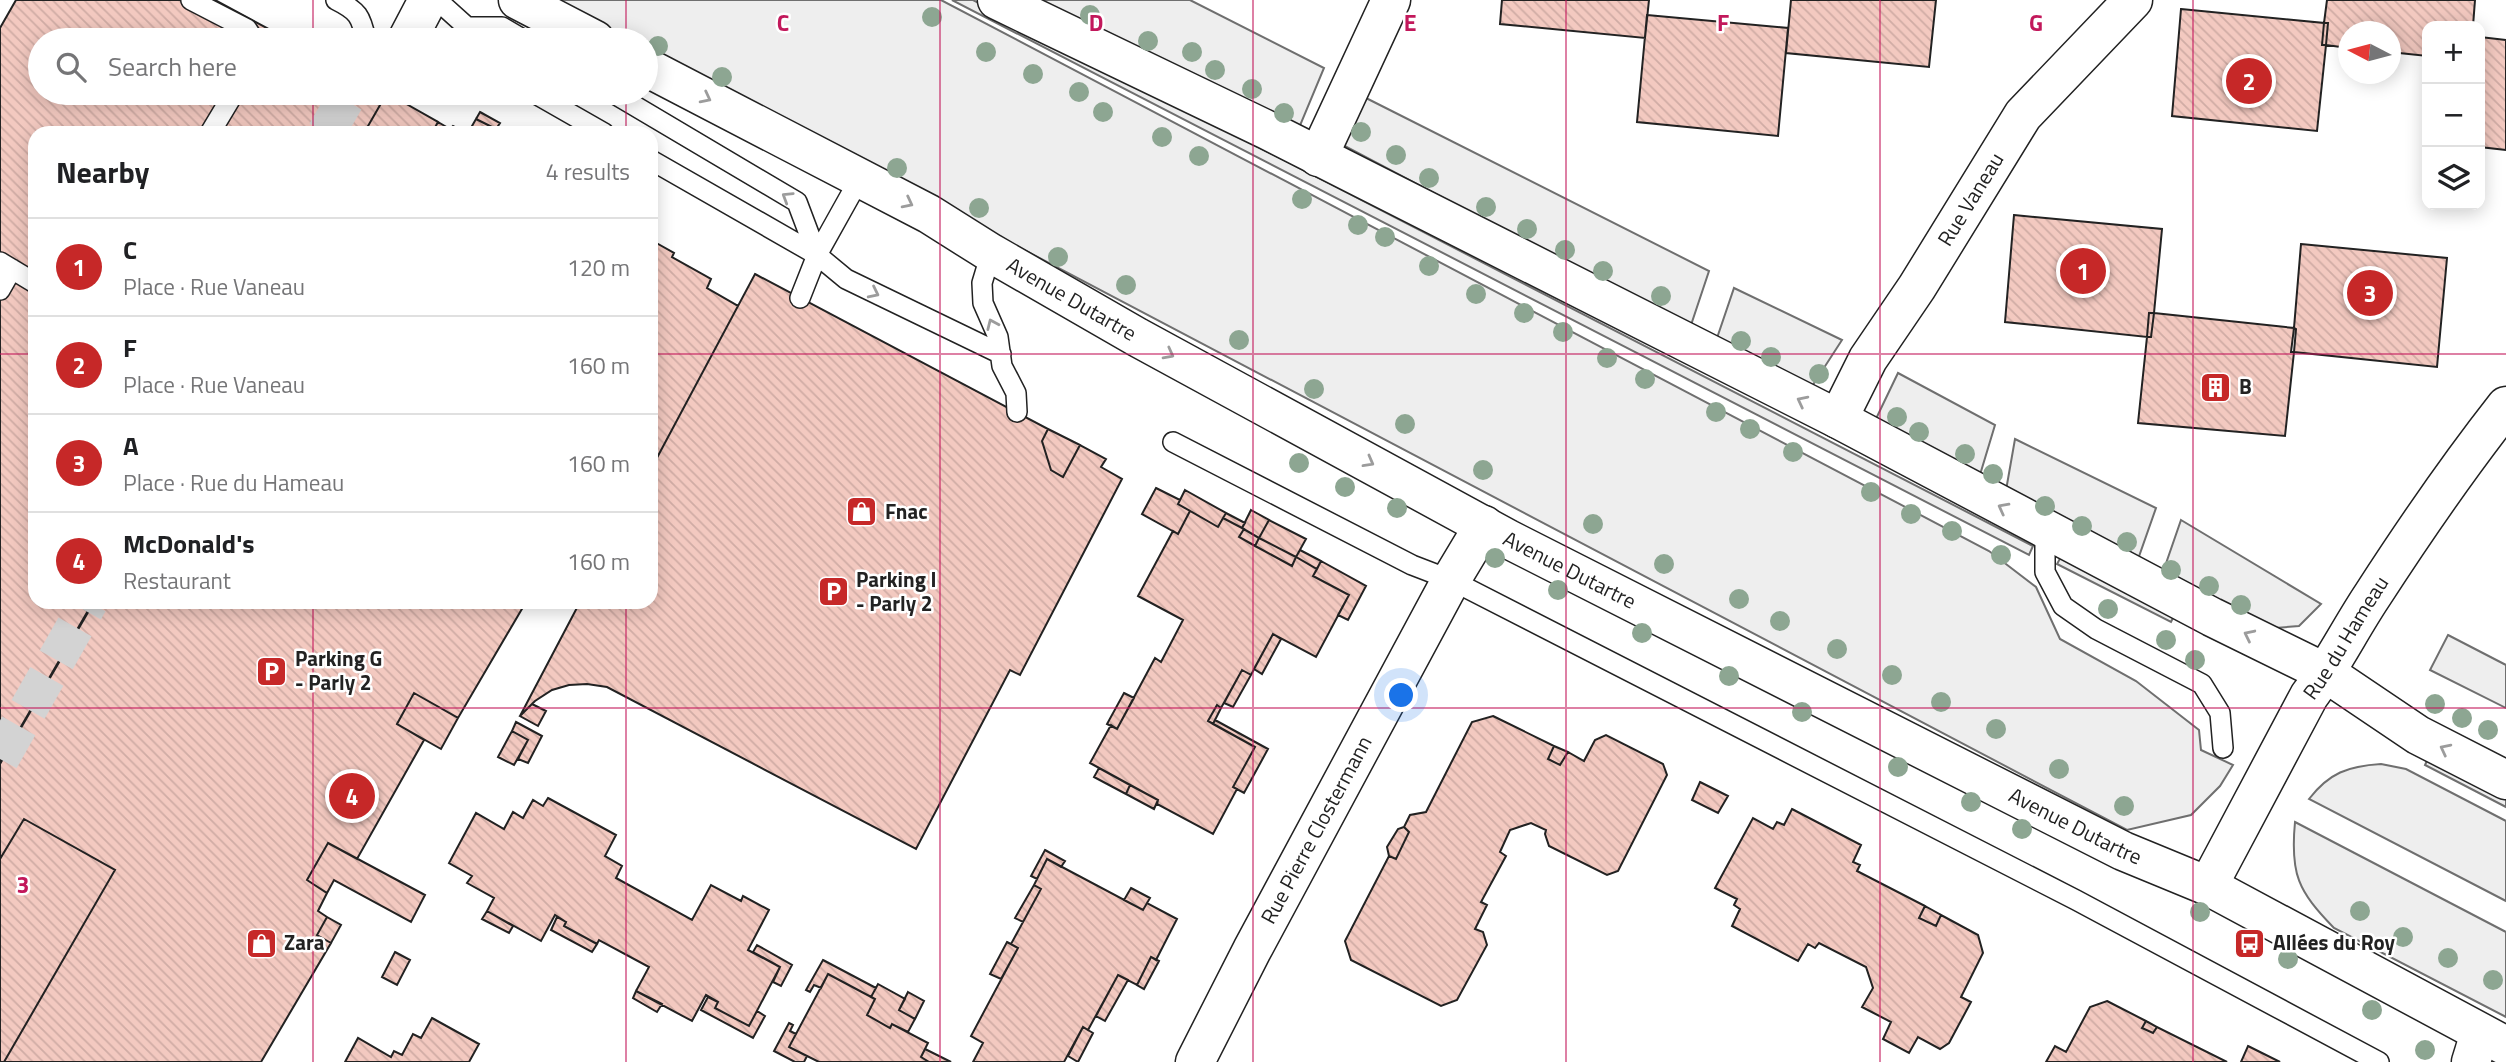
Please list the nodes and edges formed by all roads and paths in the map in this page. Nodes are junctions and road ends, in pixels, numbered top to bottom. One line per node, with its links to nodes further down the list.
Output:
1 (191, 0): 9 (lane)
2 (336, 0): 10 (lane)
3 (428, 0): 11 (main road)
4 (437, 0): 12 (lane)
5 (519, 0): 13 (main road)
6 (998, 0): 20 (main road)
7 (1391, 0): 20 (main road)
8 (2133, 0): 32 (main road, Rue Vaneau)
9 (245, 28)
10 (363, 28)
11 (413, 28)
12 (463, 28)
13 (572, 28)
14 (658, 73): 22 (main road, Avenue Dutartre, one-way to 22)
15 (227, 105): 18 (lane)
16 (555, 105): 19 (lane)
17 (633, 105): 24 (lane, one-way to 17)
18 (214, 126)
19 (592, 126)
20 (1318, 157): 32 (main road, one-way to 20)
21 (658, 164): 24 (lane)
22 (860, 178): 23 (main road, Avenue Dutartre, one-way to 23); 24 (lane)
23 (990, 253): 29 (lane, one-way to 23); 34 (main road, Avenue Dutartre, one-way to 34)
24 (817, 255): 28 (lane); 29 (lane, one-way to 29)
25 (6, 266): 26 (lane); 27 (lane)
26 (28, 278)
27 (0, 290)
28 (800, 298)
29 (1001, 354): 31 (lane)
30 (2506, 406): 37 (main road, Rue du Hameau)
31 (1017, 412)
32 (1838, 419): 35 (main road, one-way to 32)
33 (1173, 442): 36 (lane)
34 (1484, 525): 36 (main road, Rue Pierre Clostermann); 40 (main road, Avenue Dutartre)
35 (2045, 530): 37 (main road, one-way to 35); 38 (lane)
36 (1451, 580): 42 (main road, Rue Pierre Clostermann); 43 (lane)
37 (2326, 673): 39 (main road, one-way to 37); 40 (main road, Rue du Hameau)
38 (2223, 748)
39 (2506, 780)
40 (2207, 886): 41 (main road, Avenue Dutartre)
41 (2486, 1047)
42 (1195, 1062)
43 (2379, 1062)

